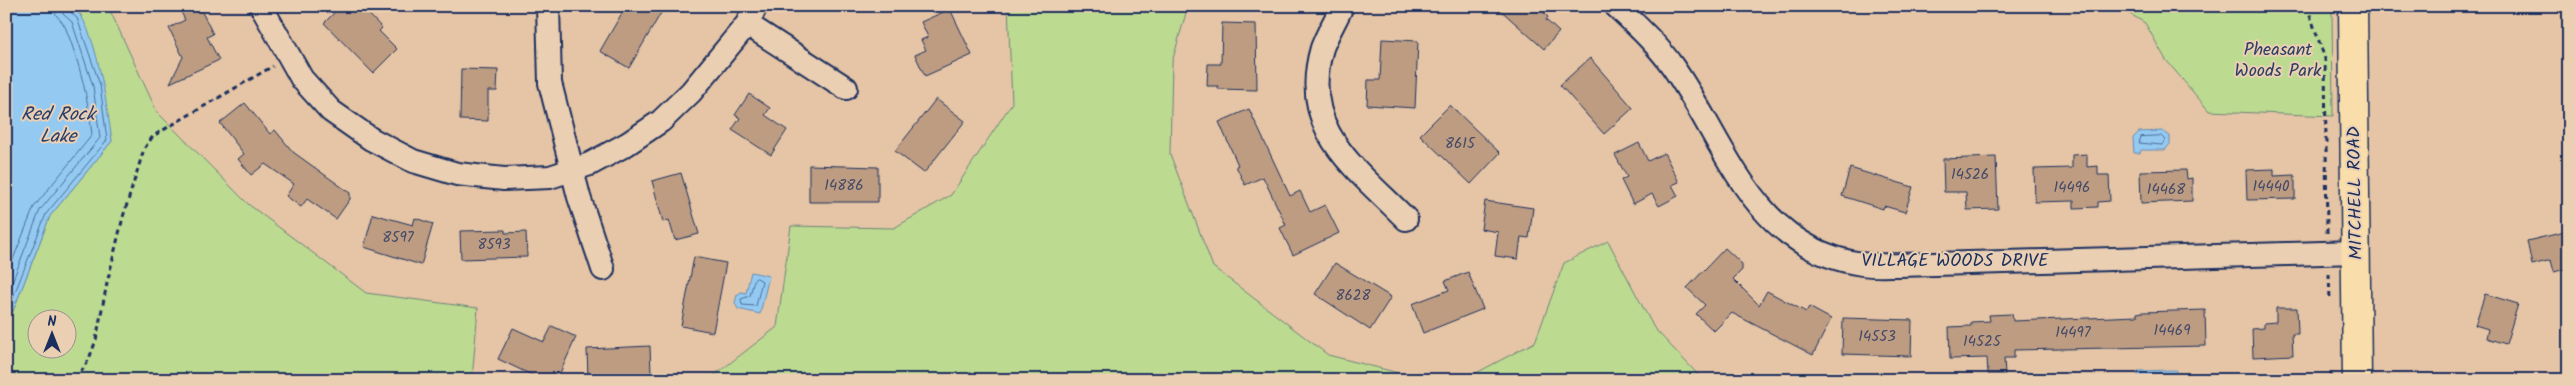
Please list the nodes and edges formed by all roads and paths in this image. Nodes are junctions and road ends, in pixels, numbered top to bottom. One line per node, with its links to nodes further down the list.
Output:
1 (261, 6): 8 (street)
2 (548, 6): 10 (street)
3 (1342, 6): 11 (street)
4 (1616, 6): 13 (street, VILLAGE WOODS DRIVE)
5 (2308, 6): 13 (path)
6 (2353, 6): 12 (main road, MITCHELL ROAD)
7 (752, 15): 9 (street); 10 (street)
8 (288, 57): 10 (street); 17 (path)
9 (846, 88)
10 (572, 169): 14 (street)
11 (1406, 219)
12 (2356, 252): 13 (street, VILLAGE WOODS DRIVE); 19 (main road, MITCHELL ROAD)
13 (2327, 254): 15 (path)
14 (603, 269)
15 (2331, 304)
16 (2331, 361): 18 (path)
17 (76, 380)
18 (2331, 380)
19 (2357, 380)

